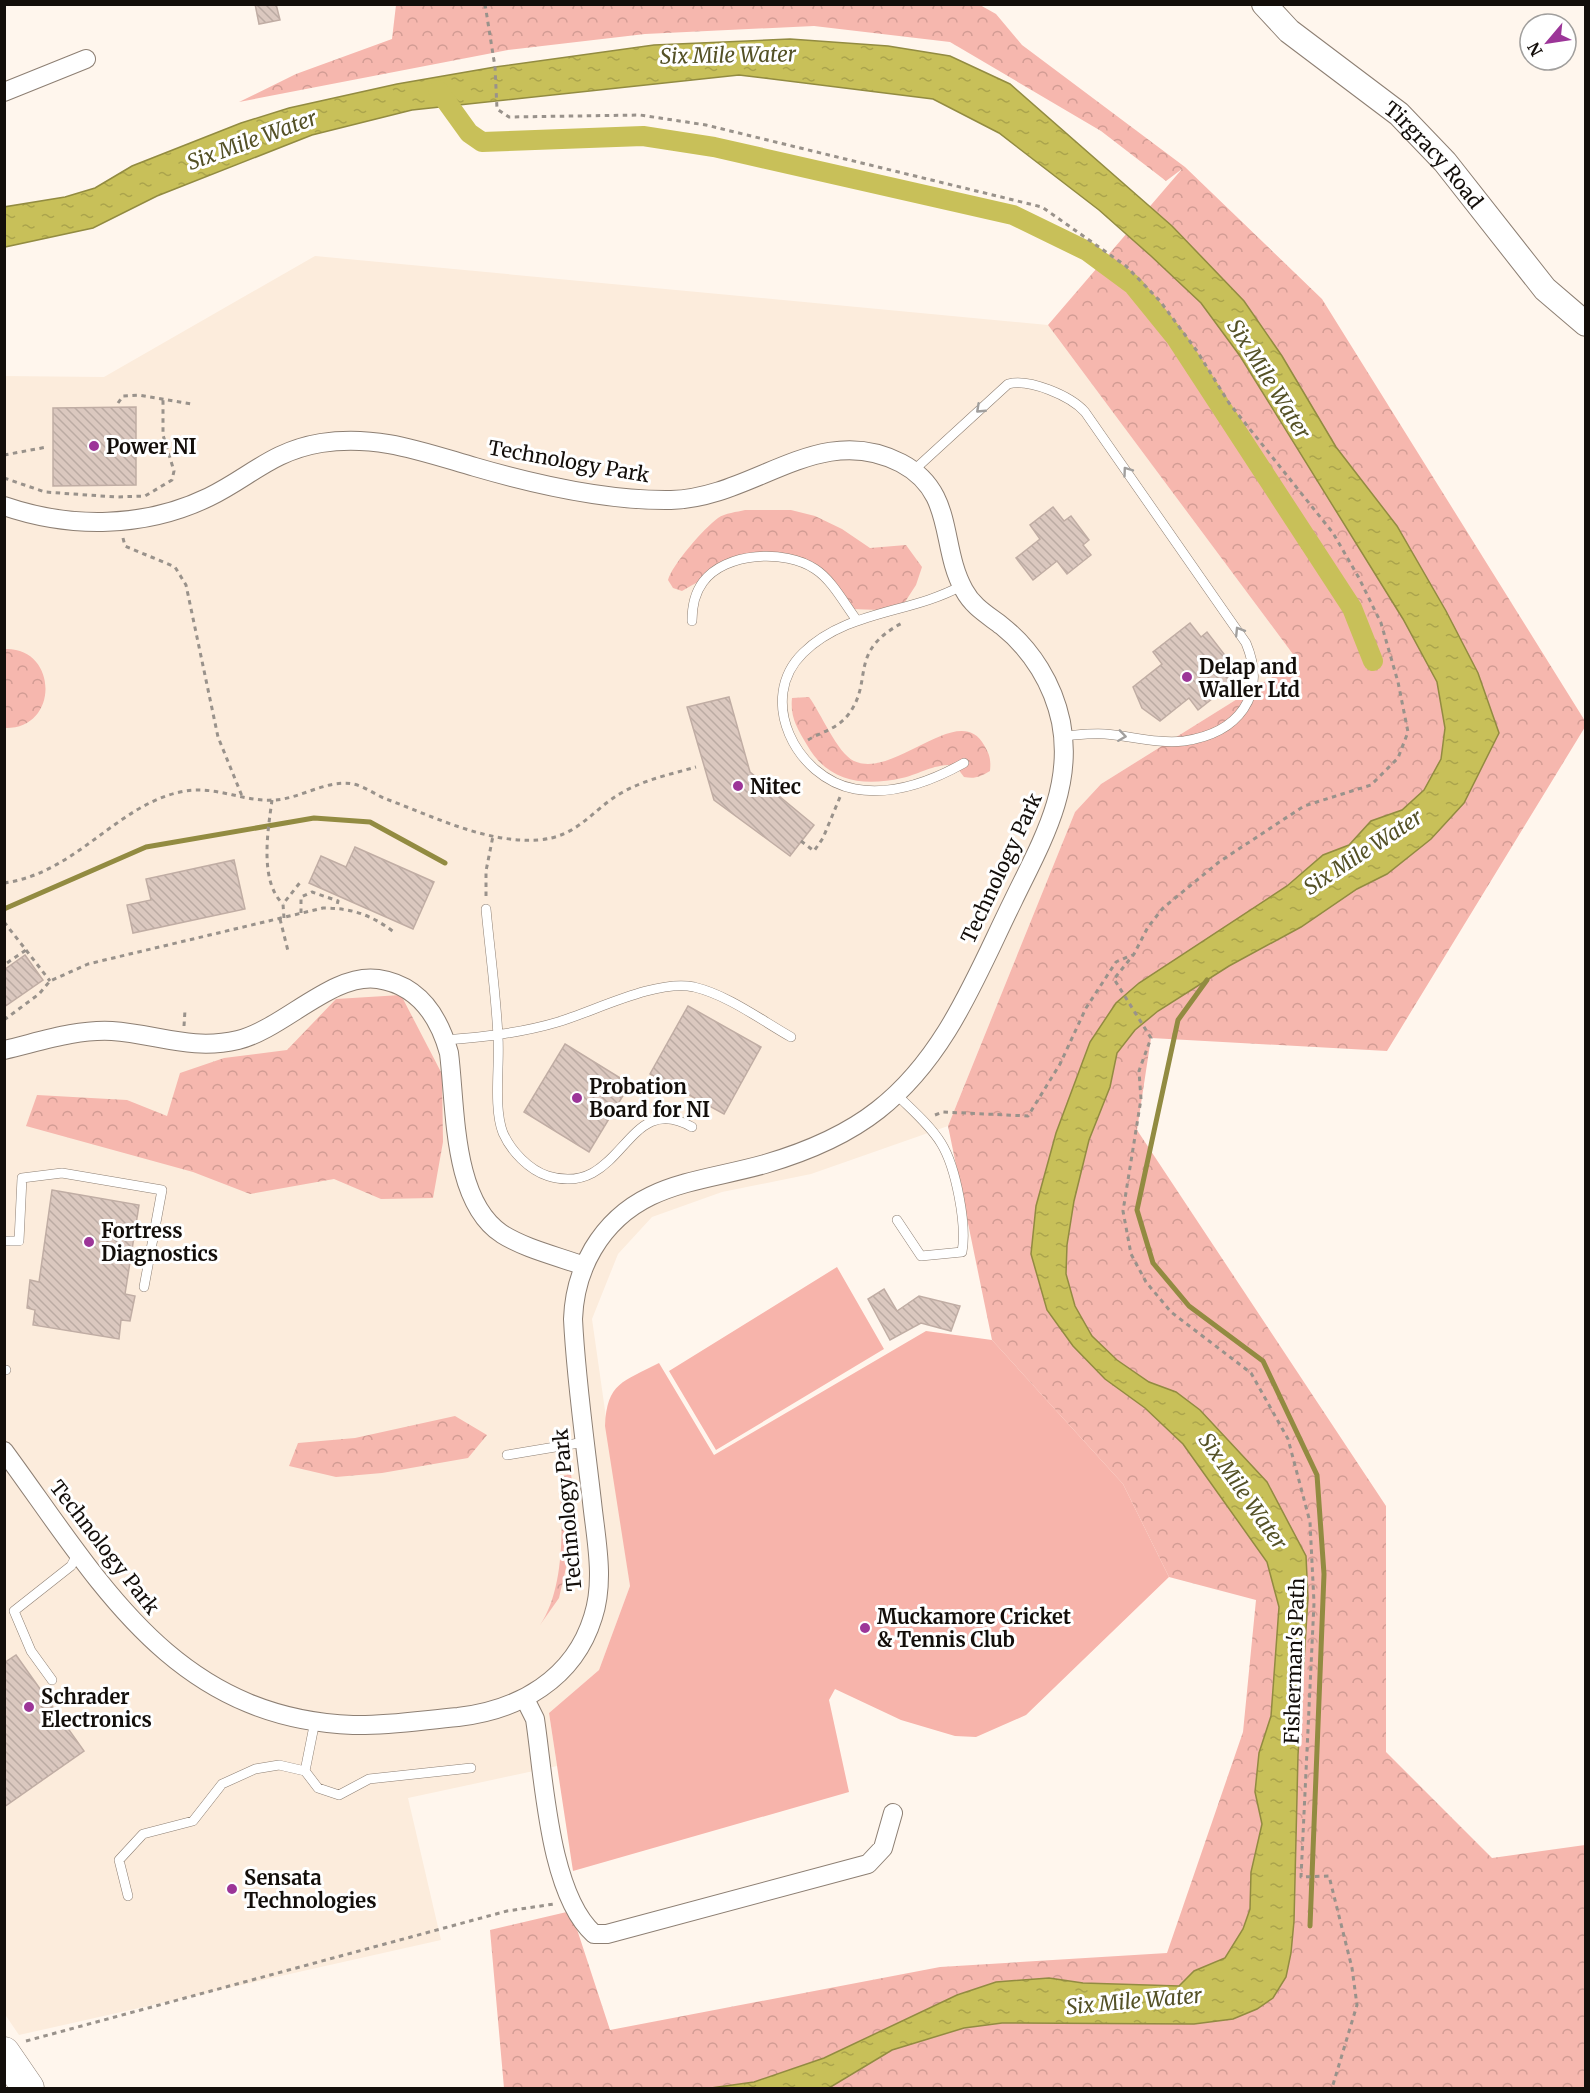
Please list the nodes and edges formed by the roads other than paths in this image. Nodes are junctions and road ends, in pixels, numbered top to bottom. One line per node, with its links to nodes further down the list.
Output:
1 (1264, 4): 4 (street, Tirgracy Road)
2 (86, 59): 3 (street)
3 (4, 92)
4 (1586, 324)
5 (914, 471): 6 (street, Technology Park); 7 (street, Technology Park); 10 (lane, one-way to 5)
6 (4, 506)
7 (962, 586): 8 (lane); 10 (street, Technology Park)
8 (856, 620): 9 (lane); 11 (lane)
9 (692, 621)
10 (1064, 736): 17 (street, Technology Park)
11 (964, 763)
12 (486, 909): 13 (lane)
13 (498, 1036): 14 (lane); 15 (lane); 18 (lane)
14 (791, 1037)
15 (446, 1040): 16 (street); 21 (street)
16 (4, 1050)
17 (897, 1095): 19 (lane); 21 (street, Technology Park)
18 (692, 1127)
19 (897, 1220)
20 (4, 1241): 22 (lane)
21 (584, 1266): 23 (street, Technology Park)
22 (144, 1287)
23 (585, 1442): 24 (lane); 28 (street, Technology Park)
24 (507, 1455)
25 (7, 1458): 26 (street, Technology Park)
26 (78, 1553): 27 (lane); 29 (street, Technology Park)
27 (52, 1680)
28 (525, 1699): 29 (street, Technology Park); 32 (street)
29 (315, 1721): 31 (lane)
30 (471, 1768): 31 (lane)
31 (305, 1771): 33 (lane)
32 (894, 1813)
33 (128, 1896)
34 (12, 2048): 35 (highway)
35 (28, 2088)

